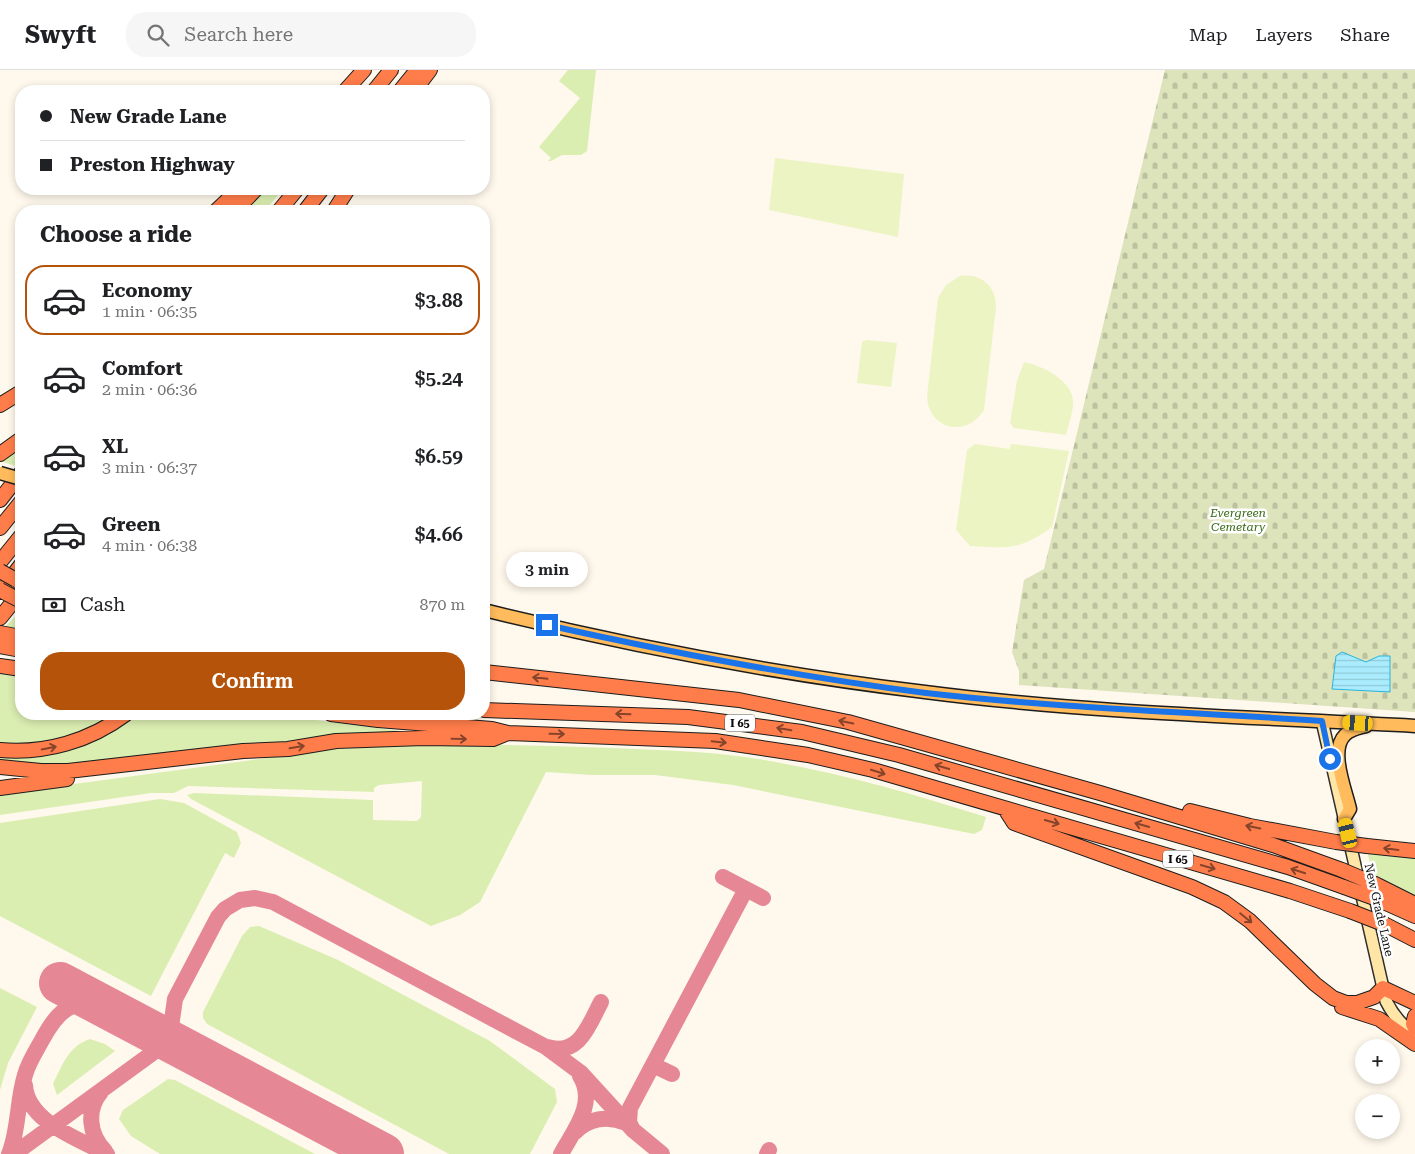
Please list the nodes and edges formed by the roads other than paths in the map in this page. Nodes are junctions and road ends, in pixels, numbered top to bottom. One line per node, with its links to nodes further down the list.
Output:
1 (364, 70): 5 (highway)
2 (391, 70): 6 (highway)
3 (417, 70): 7 (highway)
4 (430, 70): 8 (highway)
5 (350, 85)
6 (379, 85)
7 (405, 85)
8 (419, 85)
9 (233, 195): 13 (highway)
10 (250, 195): 14 (highway)
11 (292, 195): 15 (highway)
12 (317, 195): 16 (highway)
13 (222, 205)
14 (241, 205)
15 (284, 205)
16 (310, 205)
17 (15, 396): 18 (highway)
18 (0, 405)
19 (15, 443): 20 (highway)
20 (0, 454)
21 (0, 473): 22 (main road, bridge)
22 (15, 477)
23 (15, 480): 24 (highway)
24 (0, 500)
25 (15, 509): 26 (highway)
26 (0, 528)
27 (15, 543): 28 (highway)
28 (0, 562)
29 (0, 571): 31 (highway, bridge)
30 (15, 572): 32 (highway)
31 (15, 581)
32 (0, 591): 34 (highway, bridge)
33 (15, 592): 37 (highway)
34 (15, 599)
35 (490, 611): 47 (main road)
36 (15, 616): 38 (highway)
37 (0, 618)
38 (8, 633)
39 (0, 646): 40 (highway)
40 (15, 649)
41 (0, 666): 42 (highway)
42 (15, 668)
43 (490, 673): 55 (highway, one-way to 43)
44 (490, 710): 60 (highway, I 65, one-way to 44, bridge)
45 (116, 720): 51 (highway, one-way to 45)
46 (378, 720): 50 (highway, I 65)
47 (1322, 721): 48 (main road); 57 (main road, New Grade Lane)
48 (1376, 724): 49 (main road); 57 (main road)
49 (1415, 726)
50 (508, 733): 52 (highway, one-way to 50); 56 (highway, I 65, one-way to 56)
51 (0, 750)
52 (248, 752): 53 (highway); 54 (highway)
53 (0, 767)
54 (0, 788)
55 (1100, 793): 58 (highway, one-way to 55, bridge); 59 (highway, bridge)
56 (1005, 809): 61 (highway, I 65, one-way to 61, bridge); 62 (highway, one-way to 62)
57 (1344, 819): 63 (main road, New Grade Lane)
58 (1415, 851)
59 (1415, 904)
60 (1415, 916)
61 (1415, 940)
62 (1276, 945): 63 (highway); 68 (highway)
63 (1383, 988): 64 (highway); 67 (main road, New Grade Lane)
64 (1415, 1003)
65 (1415, 1016): 66 (highway)
66 (1415, 1028)
67 (1415, 1035)
68 (1415, 1044)

